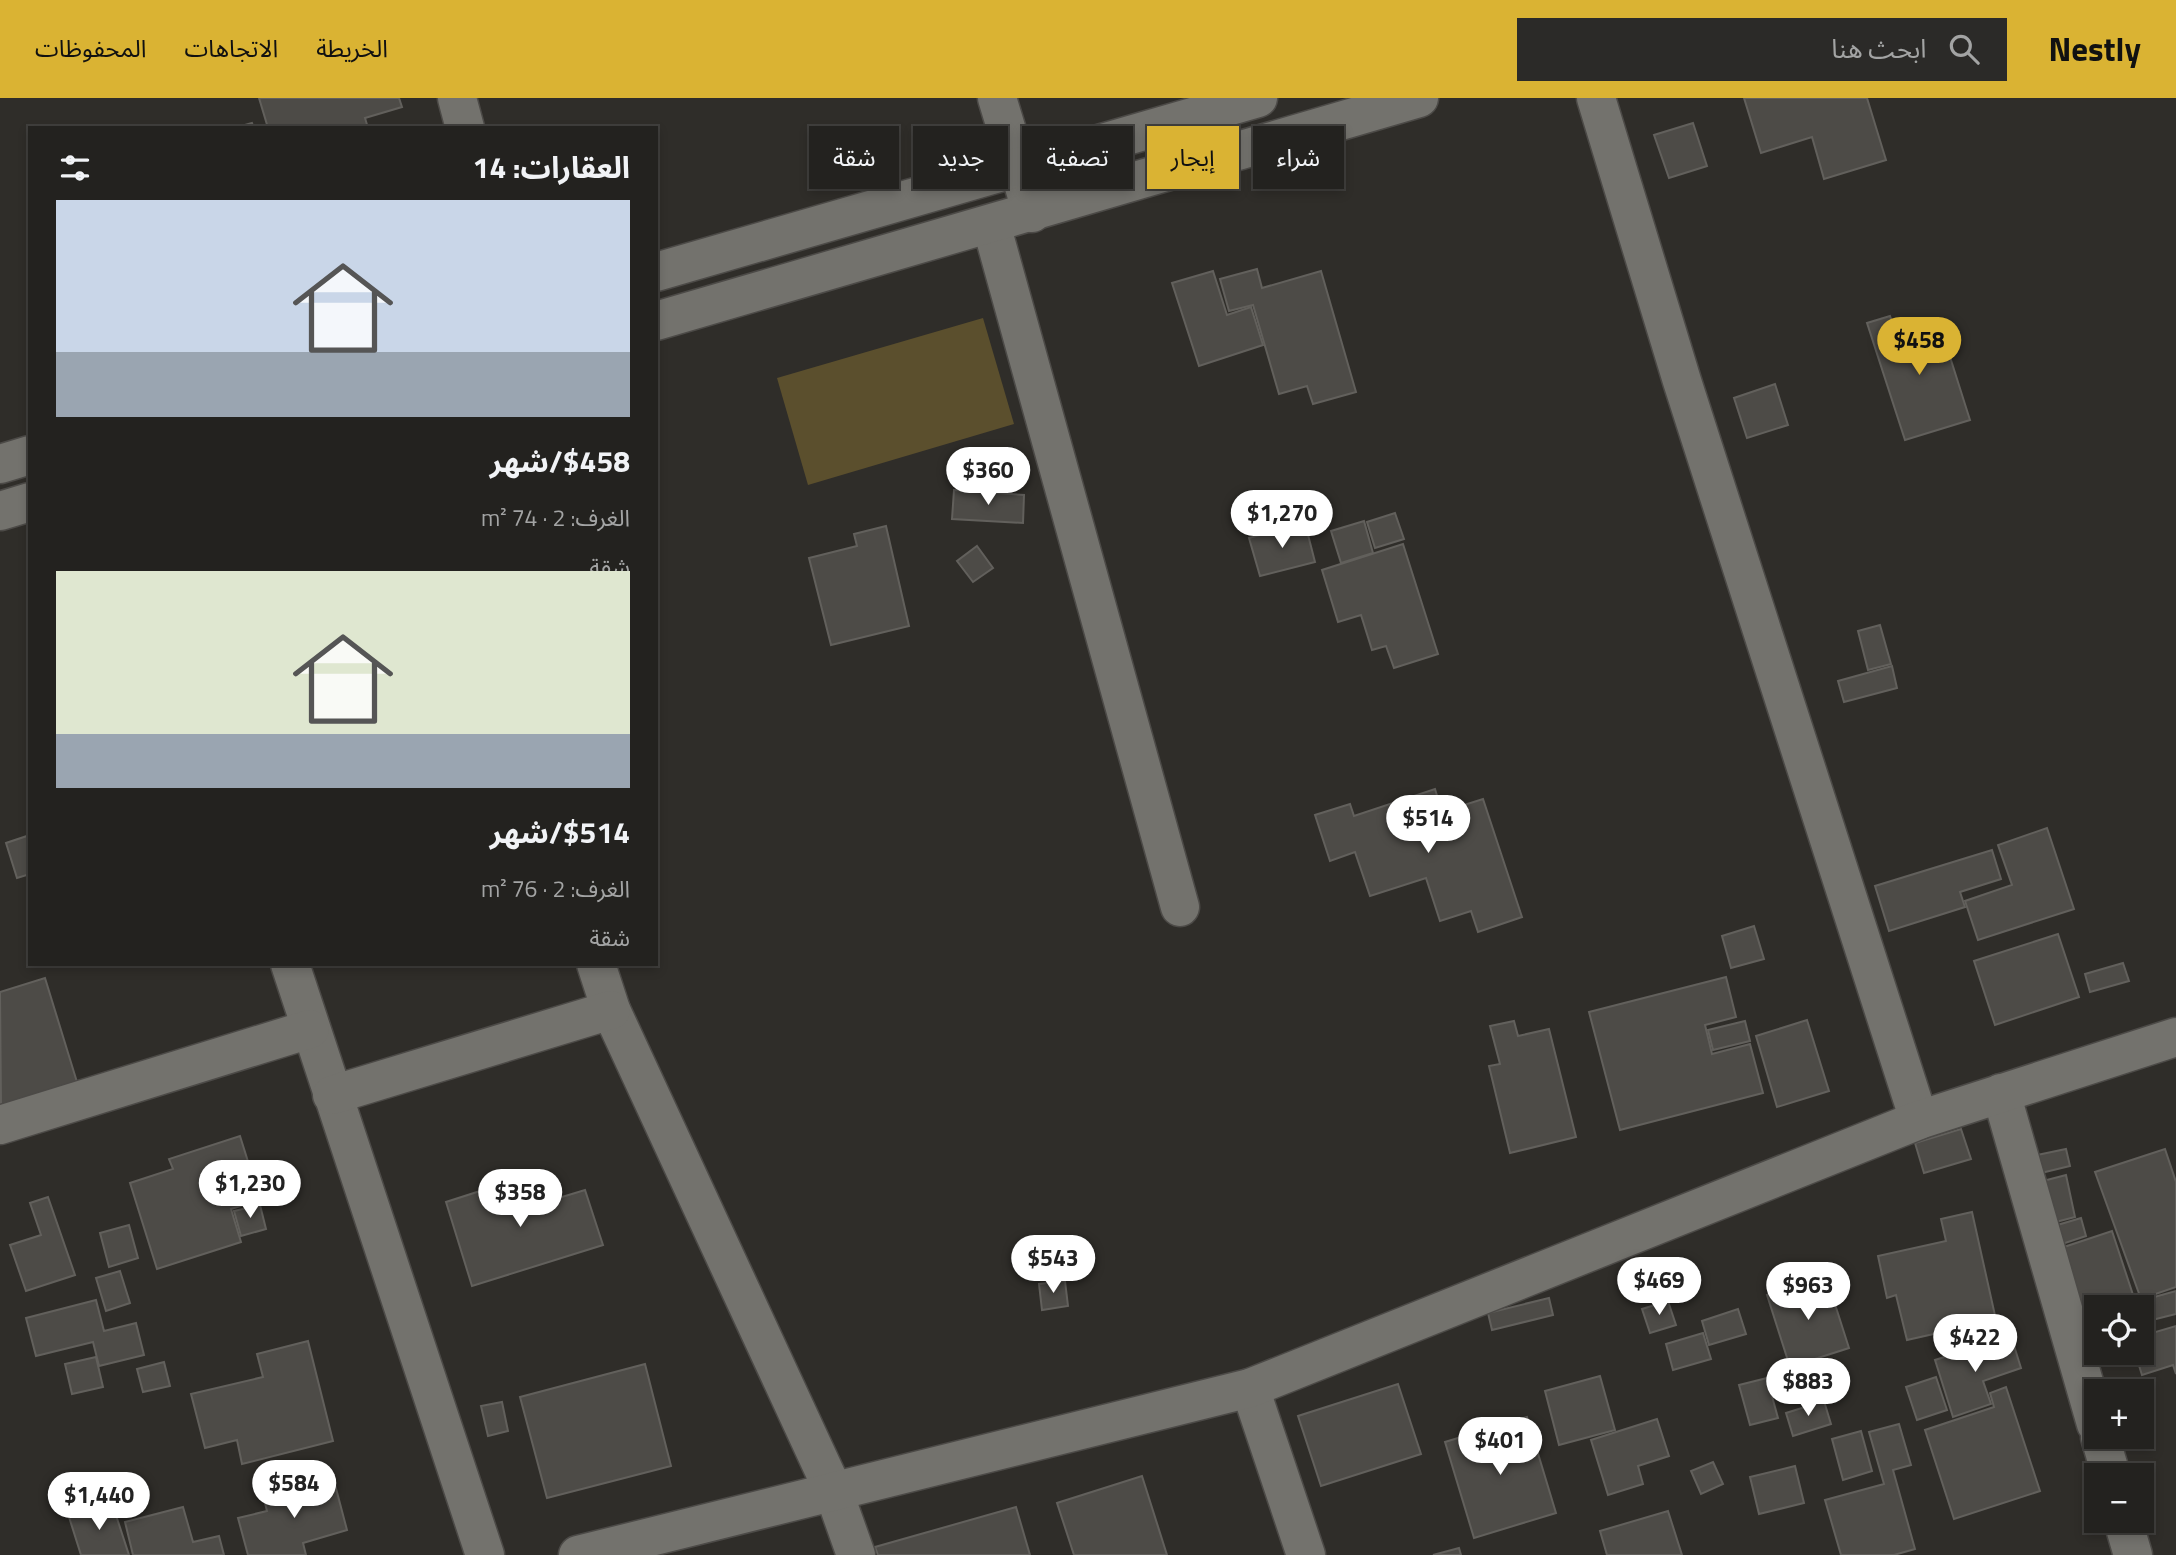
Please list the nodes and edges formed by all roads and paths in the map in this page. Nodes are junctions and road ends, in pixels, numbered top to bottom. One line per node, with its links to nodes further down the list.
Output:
1 (457, 98): 6 (street)
2 (997, 98): 7 (street)
3 (1258, 98): 7 (street)
4 (1419, 98): 8 (street)
5 (1596, 98): 24 (street)
6 (464, 126)
7 (1018, 169): 8 (street); 10 (street)
8 (1032, 213): 9 (street)
9 (991, 224): 11 (street); 16 (street)
10 (658, 271)
11 (658, 320)
12 (28, 456): 13 (street)
13 (0, 464)
14 (28, 503): 15 (street)
15 (0, 511)
16 (1180, 907)
17 (291, 966): 20 (street)
18 (597, 966): 19 (street)
19 (611, 1010): 23 (street); 28 (street)
20 (310, 1029): 23 (street); 25 (street)
21 (2176, 1037): 22 (street)
22 (2001, 1093): 24 (street); 26 (street)
23 (332, 1095): 30 (street)
24 (1919, 1120): 27 (street)
25 (0, 1125)
26 (2084, 1382)
27 (1250, 1388): 28 (street); 33 (street)
28 (833, 1490): 31 (street); 32 (street)
29 (2127, 1533): 34 (street)
30 (485, 1555)
31 (578, 1555)
32 (856, 1555)
33 (1306, 1555)
34 (2133, 1555)

